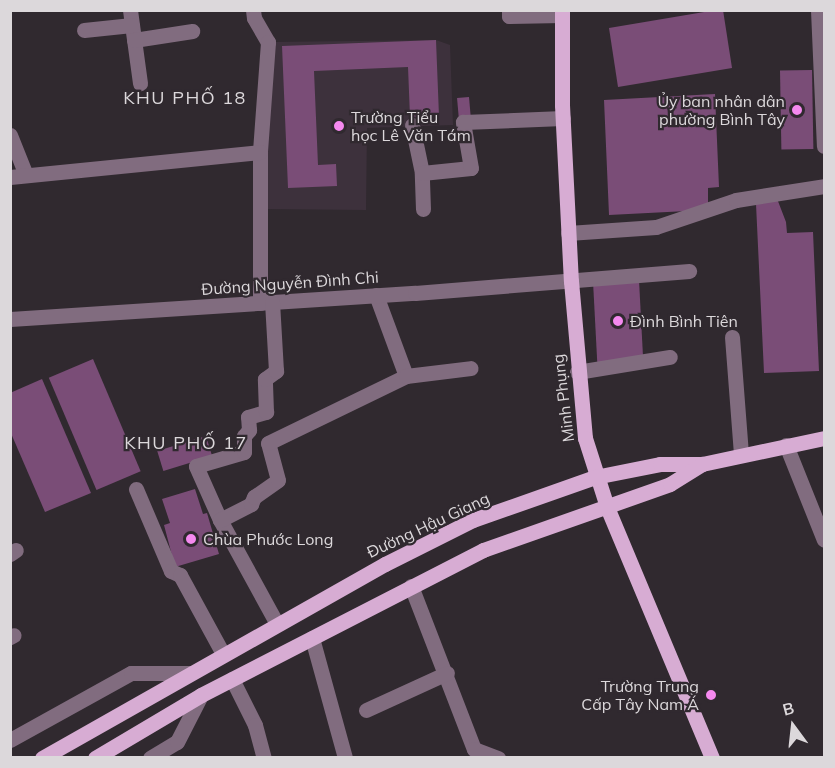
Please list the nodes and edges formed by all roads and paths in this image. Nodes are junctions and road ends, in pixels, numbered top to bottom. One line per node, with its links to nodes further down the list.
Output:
1 (253, 10): 13 (street)
2 (509, 10): 4 (street)
3 (818, 10): 12 (street)
4 (562, 13): 9 (main road, Minh Phụng)
5 (132, 25): 6 (street); 7 (street); 8 (street)
6 (84, 30)
7 (192, 31)
8 (140, 83)
9 (563, 118): 14 (street); 18 (main road, Minh Phụng)
10 (412, 125): 14 (street)
11 (10, 135): 15 (street)
12 (825, 146)
13 (260, 152): 15 (street); 22 (street)
14 (422, 173): 17 (street)
15 (18, 176)
16 (825, 186): 18 (street)
17 (423, 209)
18 (568, 233): 20 (main road, Minh Phụng)
19 (689, 272): 20 (street, Đường Nguyễn Đình Chi)
20 (571, 280): 21 (street, Đường Nguyễn Đình Chi); 27 (main road, Minh Phụng)
21 (376, 295): 22 (street, Đường Nguyễn Đình Chi); 28 (street)
22 (266, 302): 23 (street, Đường Nguyễn Đình Chi); 36 (street)
23 (10, 319)
24 (732, 337): 31 (street)
25 (670, 357): 27 (street)
26 (471, 368): 28 (street)
27 (577, 372): 33 (main road, Minh Phụng)
28 (406, 376): 36 (street)
29 (825, 438): 30 (main road, Đường Hậu Giang)
30 (786, 445): 31 (main road, Đường Hậu Giang); 37 (street)
31 (741, 455): 32 (main road, Đường Hậu Giang)
32 (702, 464): 33 (main road, Đường Hậu Giang); 35 (main road, Đường Hậu Giang)
33 (595, 477): 35 (main road, Minh Phụng); 39 (main road, Đường Hậu Giang)
34 (136, 489): 41 (street)
35 (607, 507): 38 (main road, Đường Hậu Giang); 55 (main road, Minh Phụng)
36 (220, 520): 39 (street)
37 (825, 540)
38 (411, 586): 40 (main road, Đường Hậu Giang); 43 (street)
39 (277, 624): 41 (main road, Đường Hậu Giang)
40 (312, 638): 44 (main road, Đường Hậu Giang); 53 (street)
41 (223, 654): 42 (main road, Đường Hậu Giang)
42 (189, 672): 47 (street, Đường Hậu Giang); 49 (main road, Đường Hậu Giang)
43 (447, 673): 46 (street); 48 (street)
44 (232, 679): 45 (main road, Đường Hậu Giang); 52 (street)
45 (201, 695): 50 (main road, Đường Hậu Giang); 51 (street)
46 (366, 710)
47 (10, 741)
48 (470, 753): 54 (street)
49 (42, 758)
50 (95, 758)
51 (150, 758)
52 (264, 758)
53 (345, 758)
54 (498, 758)
55 (712, 758)

